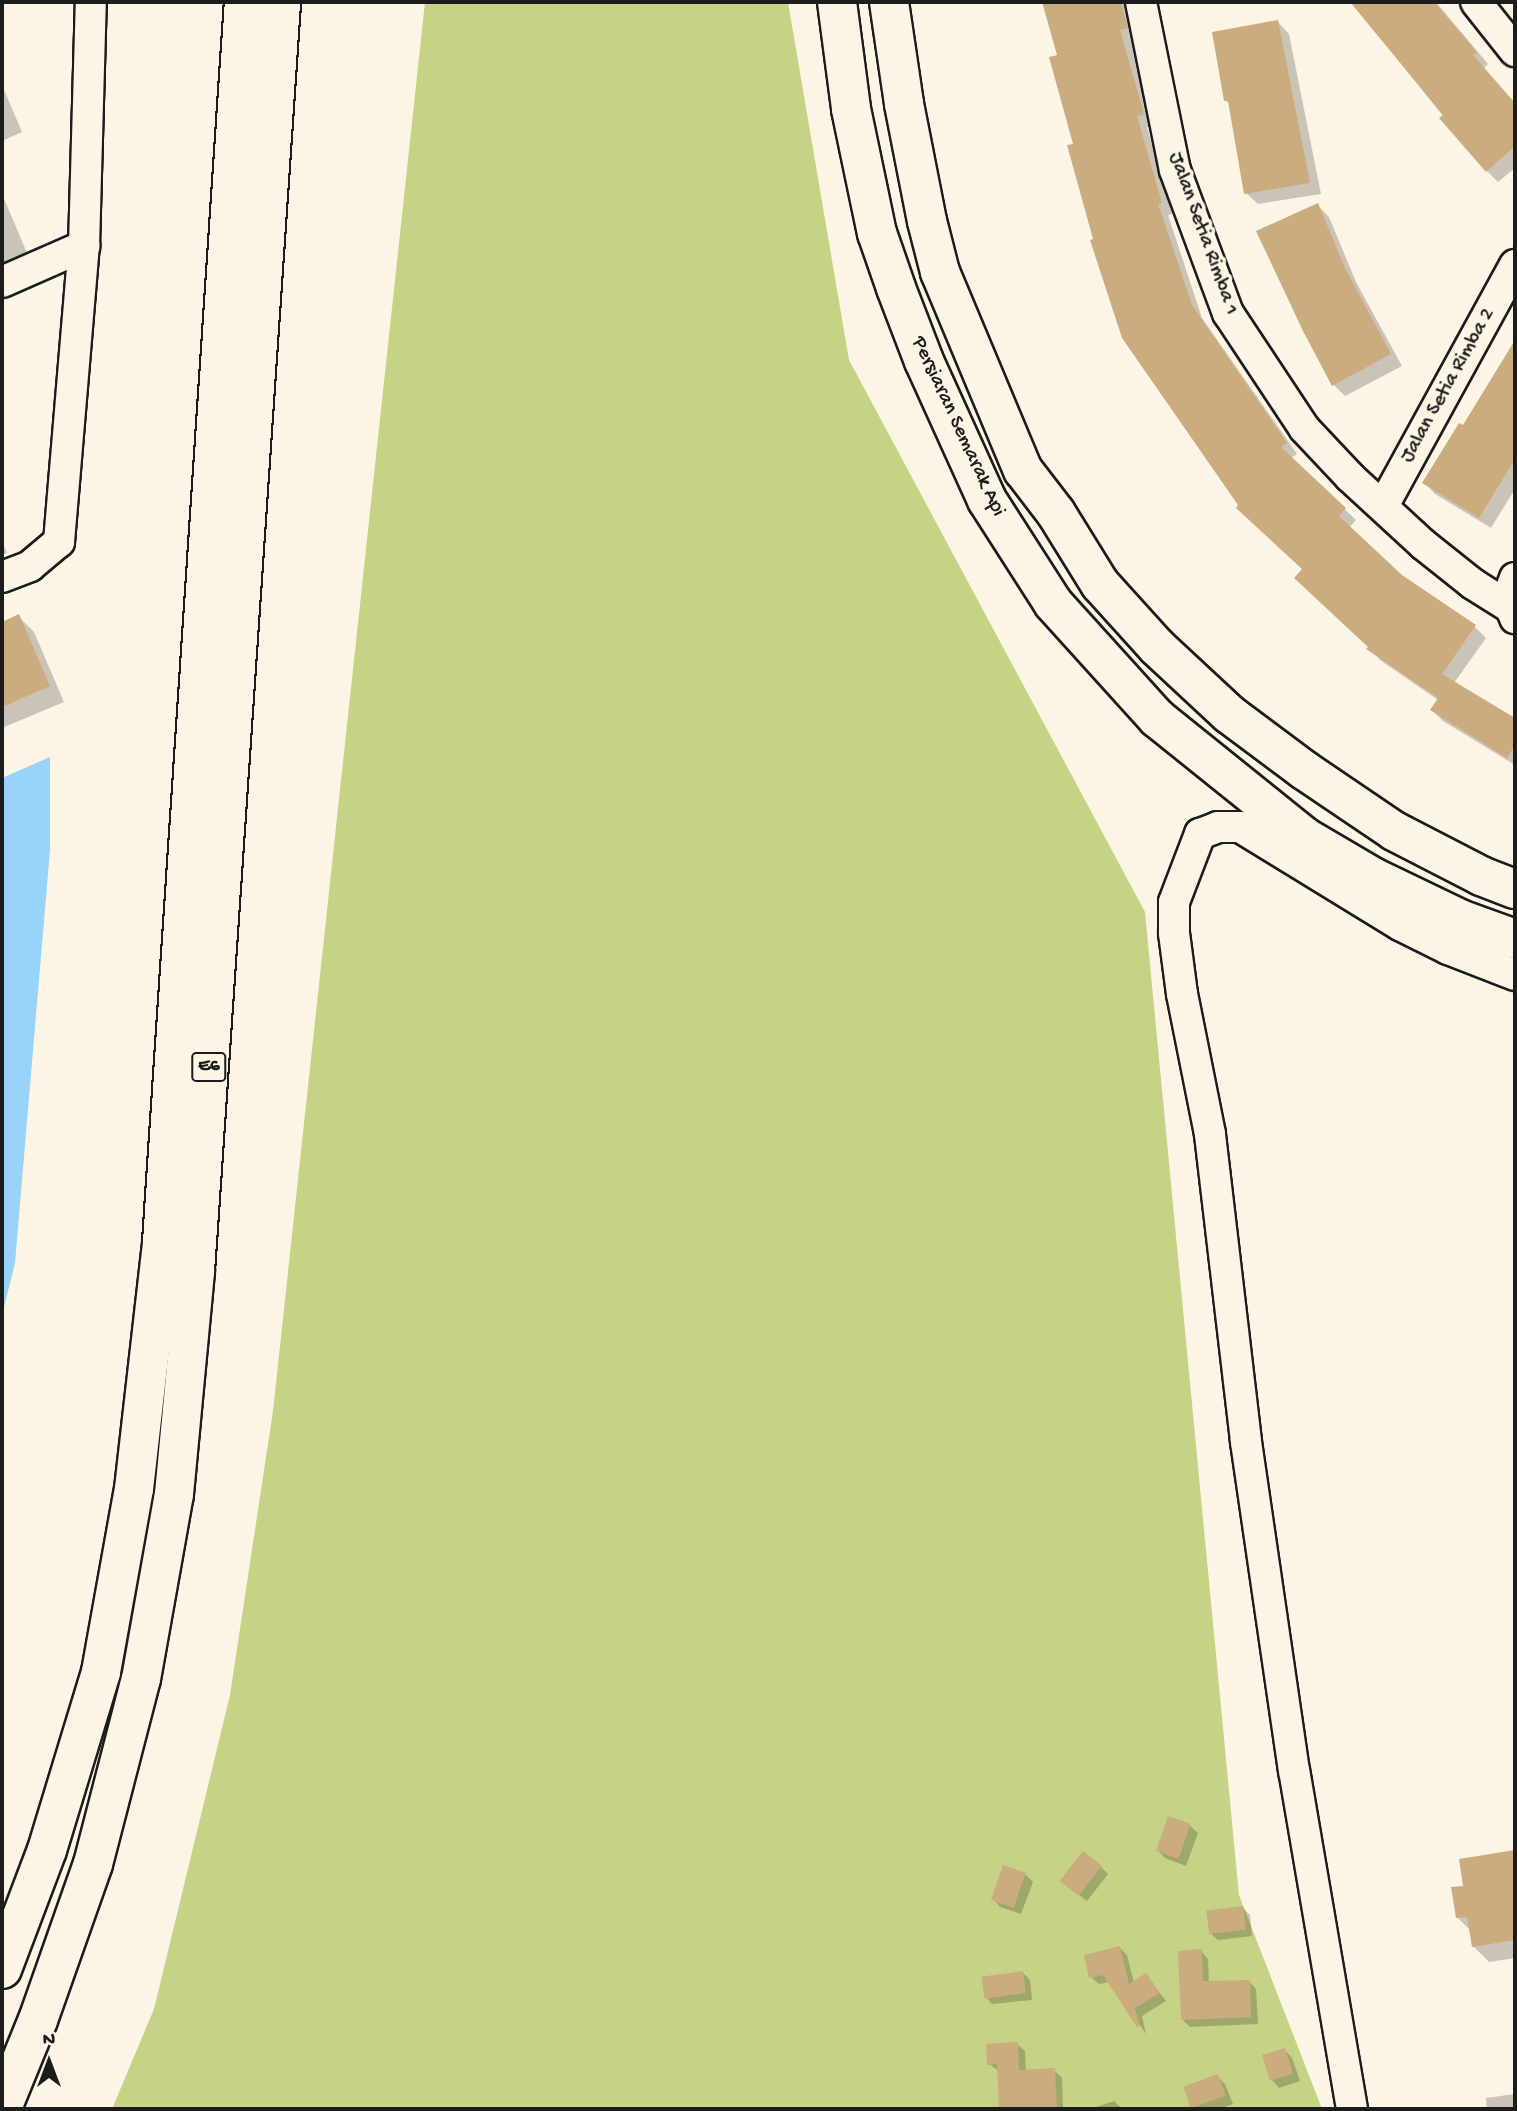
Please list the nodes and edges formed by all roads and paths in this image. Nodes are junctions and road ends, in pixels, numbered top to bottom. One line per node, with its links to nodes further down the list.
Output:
1 (91, 2): 9 (street)
2 (244, 2): 18 (main road, E6)
3 (281, 2): 19 (main road, E6)
4 (837, 2): 16 (main road, Persiaran Semarak Api)
5 (889, 2): 15 (main road, Persiaran Semarak Api)
6 (1141, 2): 12 (street, Jalan Setia Rimba 1)
7 (1476, 2): 8 (street)
8 (1515, 51)
9 (84, 246): 11 (street); 13 (street)
10 (1515, 265): 12 (street, Jalan Setia Rimba 2)
11 (2, 282)
12 (1383, 506): 14 (street, Jalan Setia Rimba 1)
13 (2, 577)
14 (1513, 601)
15 (1515, 889)
16 (1515, 939)
17 (1515, 975): 20 (street)
18 (2, 1969)
19 (2, 2108)
20 (1352, 2109)

